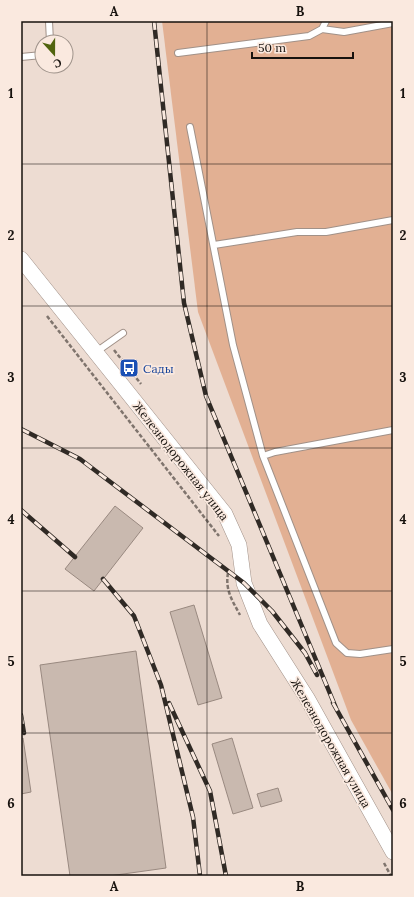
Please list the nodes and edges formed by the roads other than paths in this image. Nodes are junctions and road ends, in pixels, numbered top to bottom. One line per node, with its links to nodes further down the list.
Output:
1 (49, 21): 5 (lane)
2 (326, 21): 4 (lane)
3 (393, 24): 4 (lane)
4 (322, 29): 6 (lane)
5 (50, 34)
6 (178, 53)
7 (34, 56): 8 (lane)
8 (21, 57)
9 (190, 127): 11 (lane)
10 (393, 220): 11 (lane)
11 (214, 246): 16 (lane)
12 (21, 259): 14 (street, Железнодорожная улица)
13 (123, 333): 14 (lane)
14 (96, 352): 18 (street, Железнодорожная улица)
15 (393, 430): 16 (lane)
16 (263, 456): 17 (lane)
17 (393, 649)
18 (388, 857)

